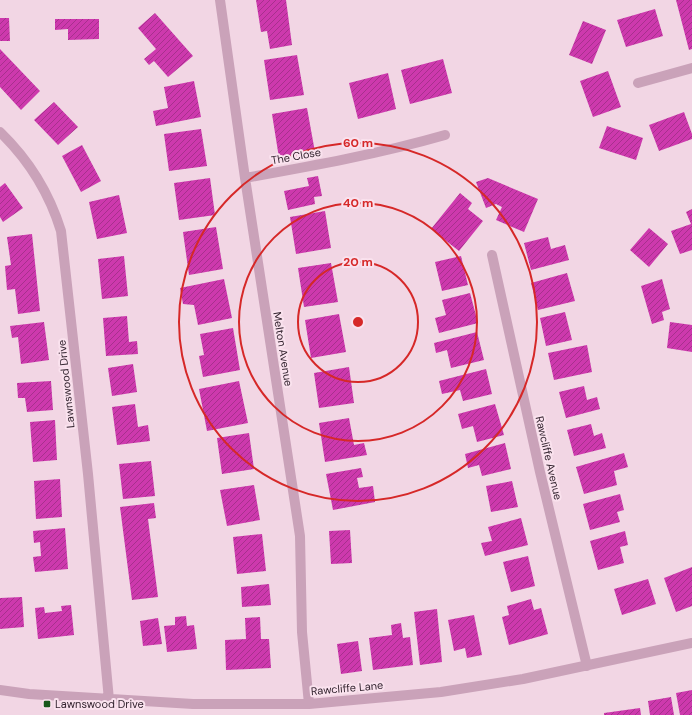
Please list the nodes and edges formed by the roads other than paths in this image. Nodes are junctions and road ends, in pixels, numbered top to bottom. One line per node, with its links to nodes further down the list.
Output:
1 (220, 0): 6 (street, Melton Avenue)
2 (692, 68): 3 (street)
3 (638, 83)
4 (0, 132): 11 (street, Lawnswood Drive)
5 (445, 135): 6 (street, The Close)
6 (245, 178): 12 (street, Melton Avenue)
7 (492, 255): 9 (street, Rawcliffe Avenue)
8 (692, 643): 9 (street, Rawcliffe Lane)
9 (586, 666): 12 (street, Rawcliffe Lane)
10 (0, 690): 11 (street, Rawcliffe Lane)
11 (109, 700): 12 (street, Rawcliffe Lane)
12 (308, 704)

